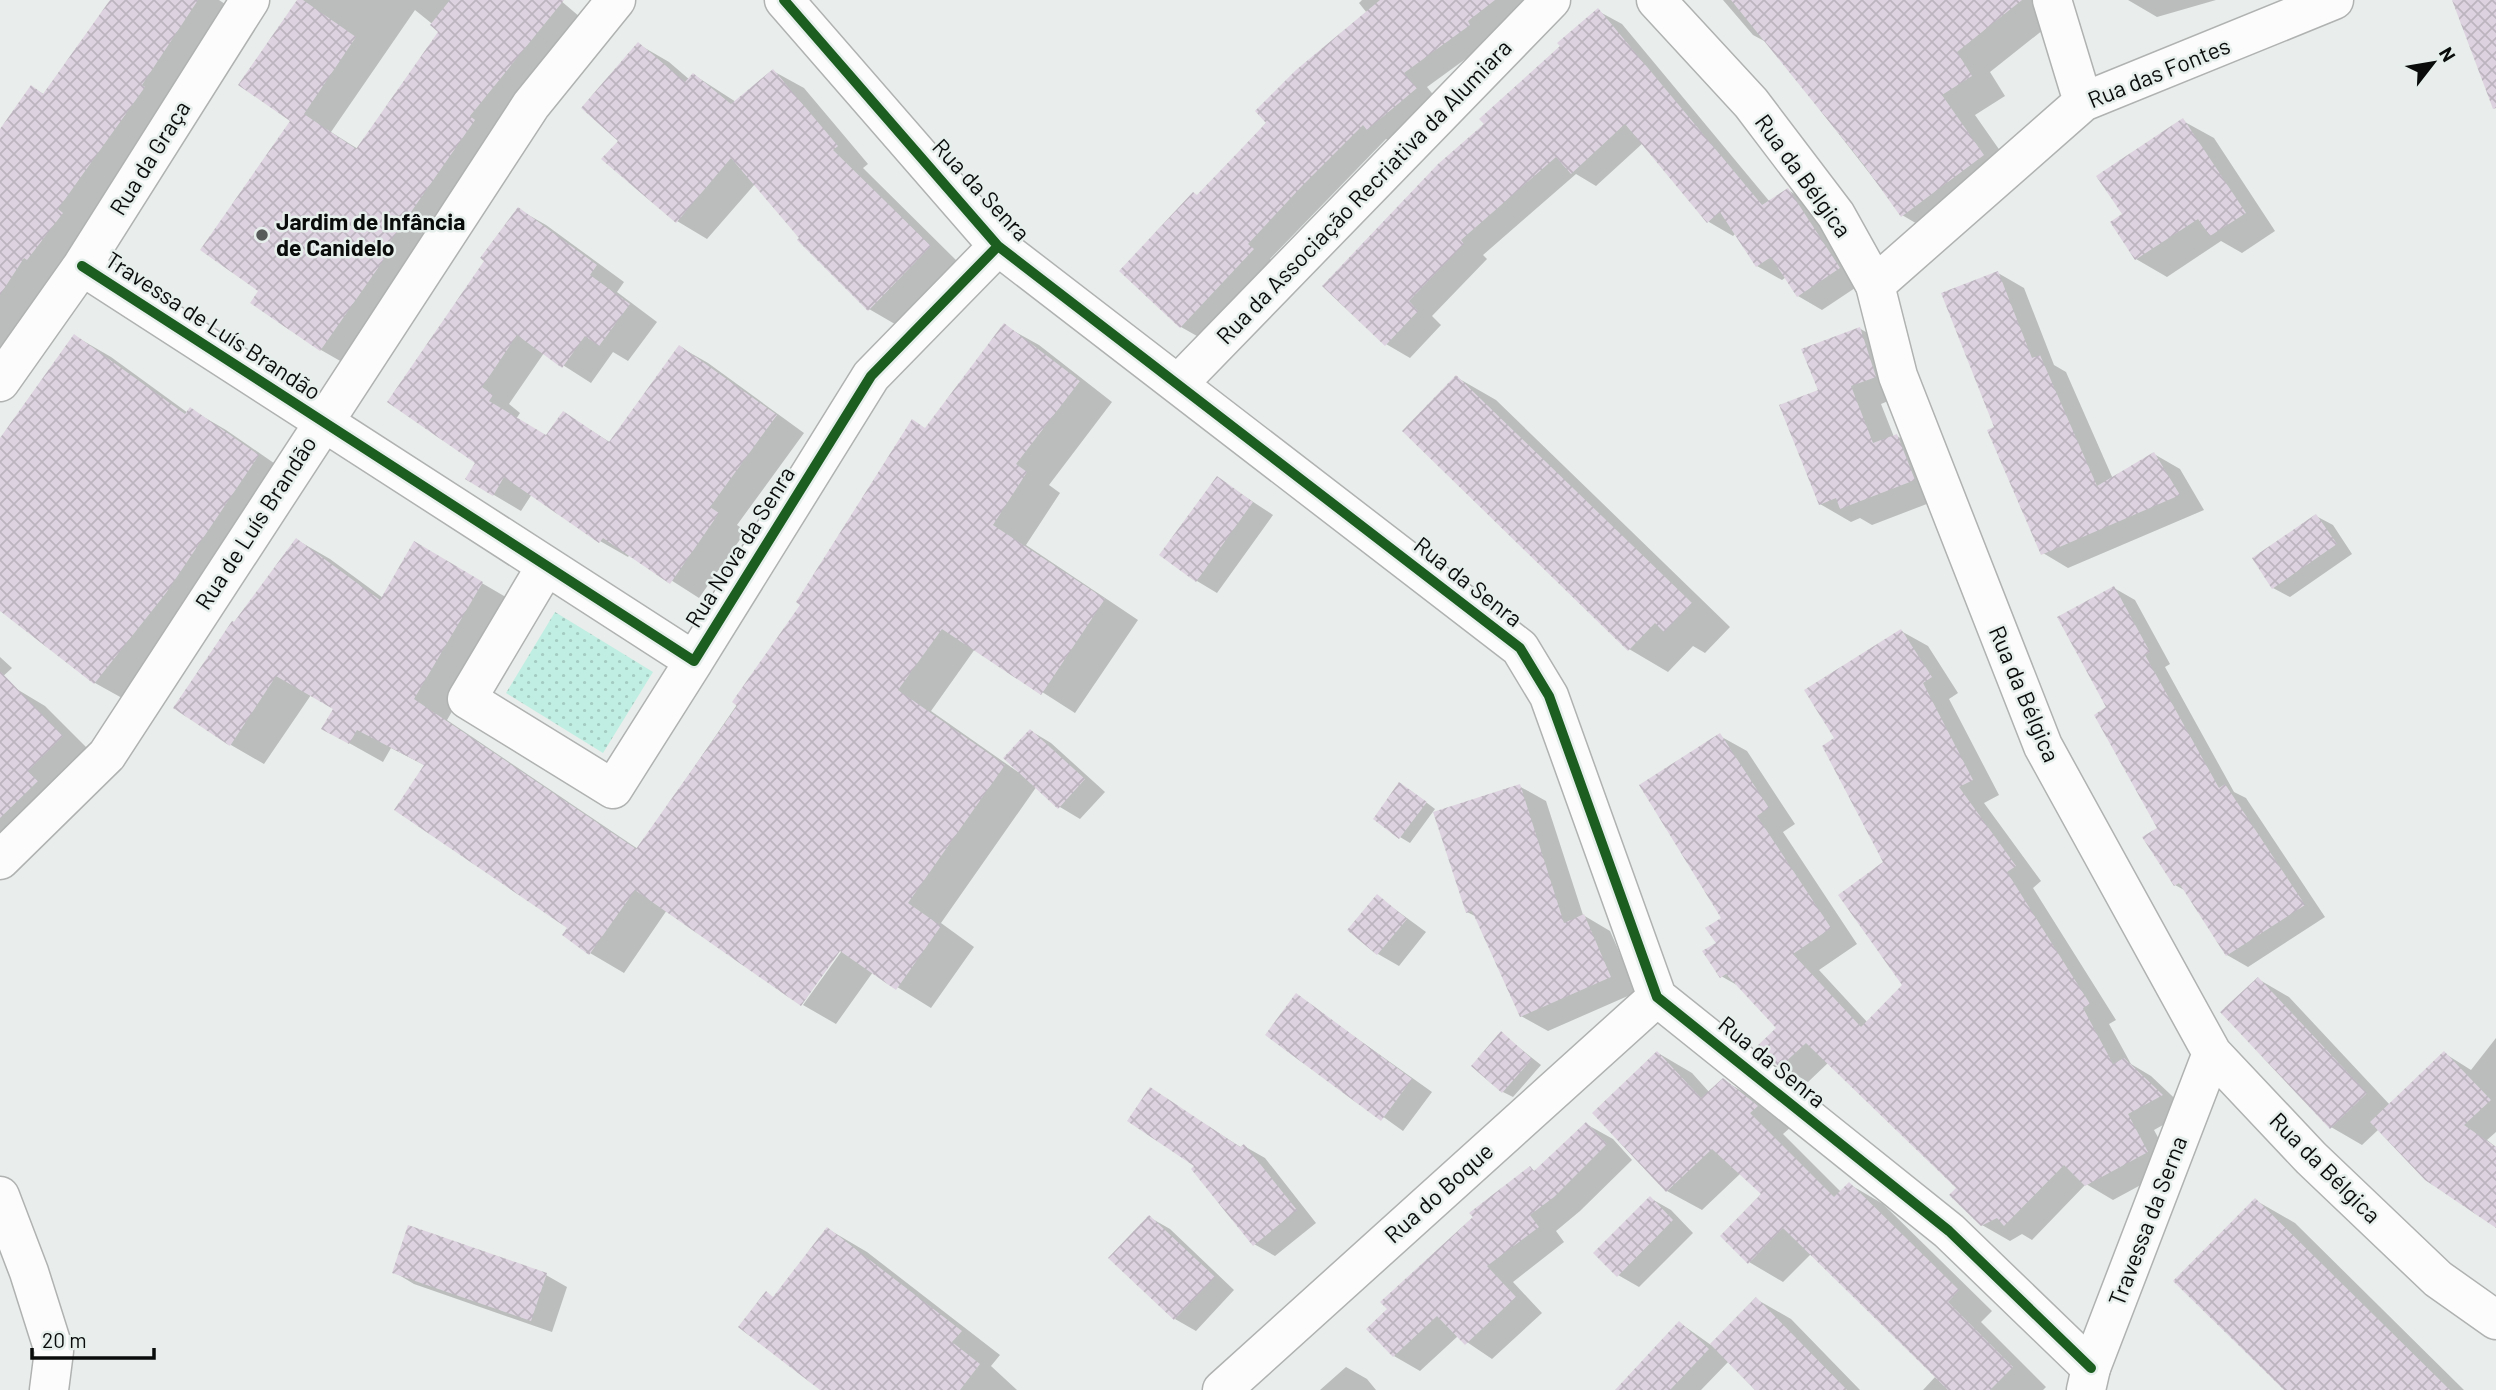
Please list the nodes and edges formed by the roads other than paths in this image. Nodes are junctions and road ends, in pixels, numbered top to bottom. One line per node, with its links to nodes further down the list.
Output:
1 (250, 0): 10 (street, Rua da Graça)
2 (616, 0): 14 (street, Rua de Luís Brandão)
3 (784, 0): 9 (street, Rua da Senra)
4 (1551, 0): 13 (street, Rua da Associação Recriativa da Alumiara)
5 (1656, 0): 11 (street, Rua da Bélgica)
6 (2052, 0): 8 (street)
7 (2334, 0): 8 (street, Rua das Fontes)
8 (2083, 103): 11 (street, Rua das Fontes)
9 (999, 246): 13 (street, Rua da Senra); 16 (street, Rua Nova da Senra)
10 (82, 266): 12 (street, Rua da Graça); 14 (street, Travessa de Luís Brandão)
11 (1875, 285): 19 (street, Rua da Bélgica)
12 (0, 382)
13 (1178, 384): 18 (street, Rua da Senra)
14 (322, 421): 15 (street, Rua Nova da Senra); 17 (street, Rua de Luís Brandão)
15 (546, 566): 16 (street, Rua Nova da Senra); 16 (street, Rua Nova da Senra)
16 (694, 661)
17 (0, 860)
18 (1657, 997): 22 (street, Rua da Senra); 24 (street, Rua do Boque)
19 (2212, 1053): 21 (street, Rua da Bélgica); 22 (street, Travessa da Serna)
20 (0, 1196): 23 (street)
21 (2496, 1320)
22 (2089, 1379)
23 (49, 1390)
24 (1222, 1390)

